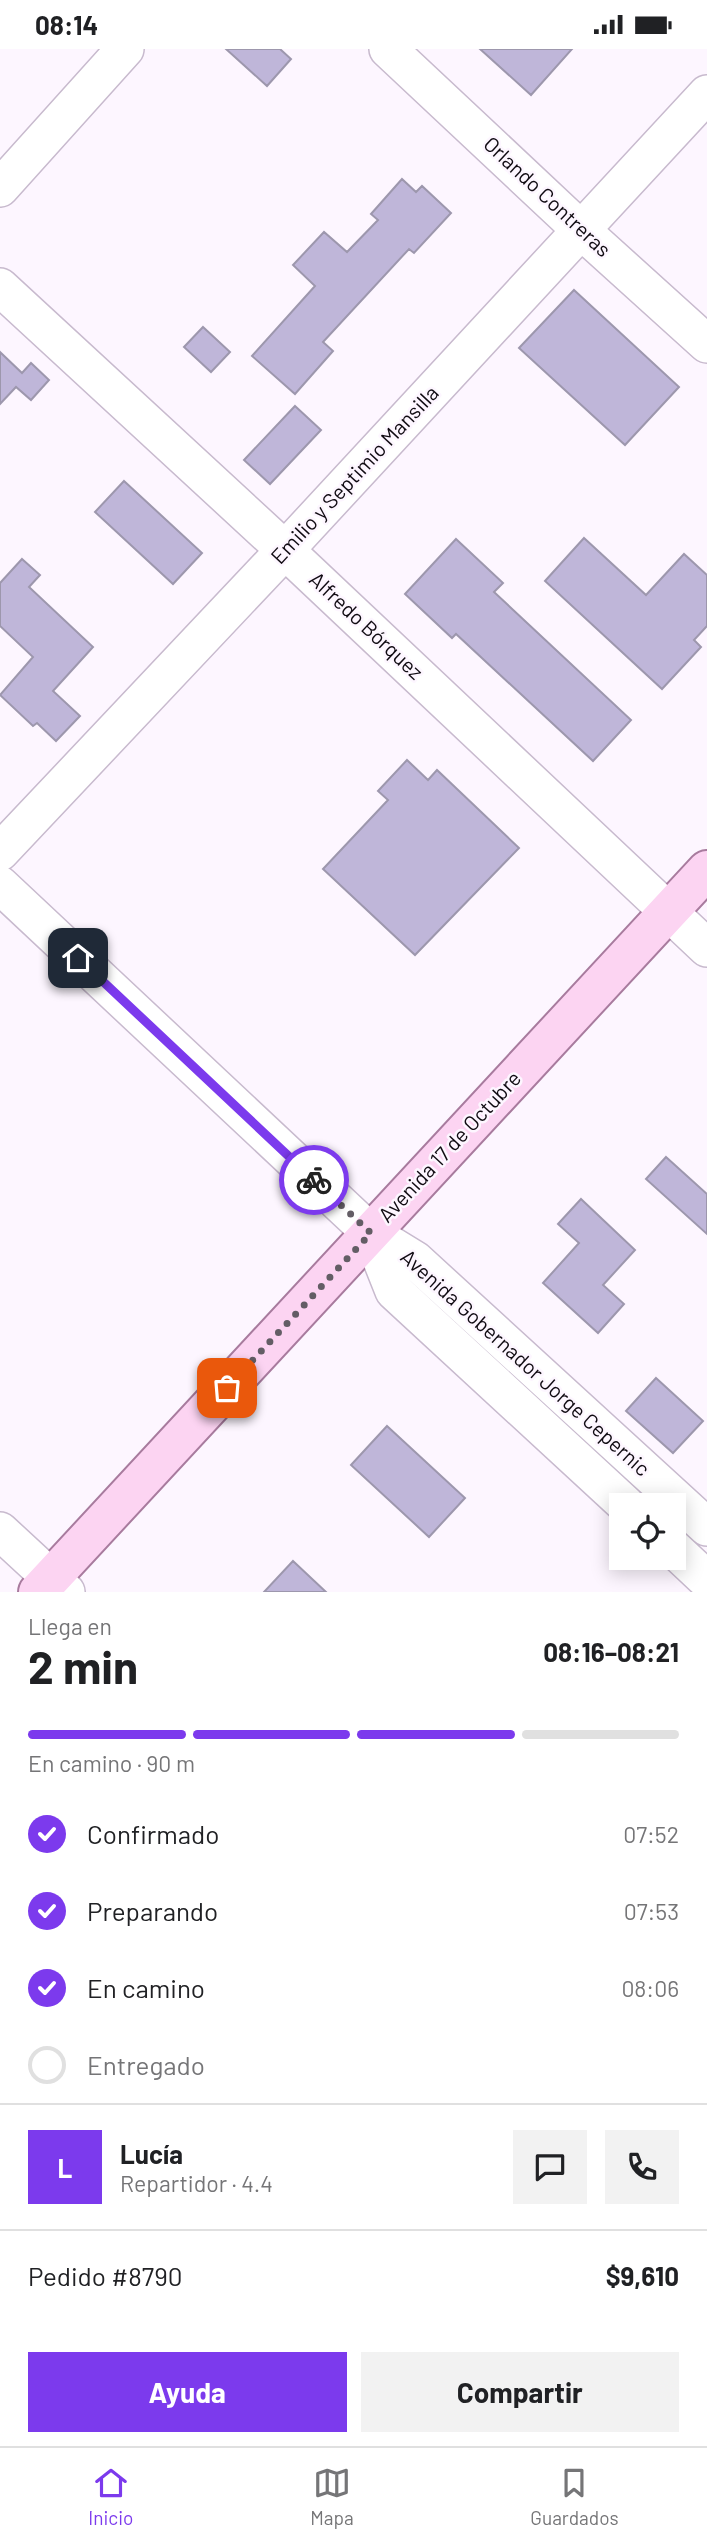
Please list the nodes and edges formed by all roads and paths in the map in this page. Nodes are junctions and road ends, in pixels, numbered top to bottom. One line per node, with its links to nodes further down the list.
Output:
1 (125, 49): 4 (street)
2 (388, 49): 5 (street, Orlando Contreras)
3 (707, 95): 5 (street, Emilio y Septimio Mansilla)
4 (0, 188)
5 (581, 230): 7 (street, Orlando Contreras); 8 (street, Emilio y Septimio Mansilla)
6 (0, 287): 8 (street, Alfredo Bórquez)
7 (707, 344)
8 (285, 550): 9 (street, Emilio y Septimio Mansilla); 12 (street, Alfredo Bórquez)
9 (0, 852)
10 (707, 870): 12 (main road, Avenida 17 de Octubre)
11 (0, 885): 14 (street)
12 (668, 911): 13 (street, Alfredo Bórquez); 14 (main road, Avenida 17 de Octubre)
13 (707, 948)
14 (371, 1233): 15 (street, Avenida Gobernador Jorge Cepernic); 16 (street, Avenida Gobernador Jorge Cepernic); 20 (main road, Avenida 17 de Octubre)
15 (613, 1493)
16 (707, 1527)
17 (0, 1531): 20 (street)
18 (686, 1560): 19 (street)
19 (707, 1580)
20 (52, 1587)

